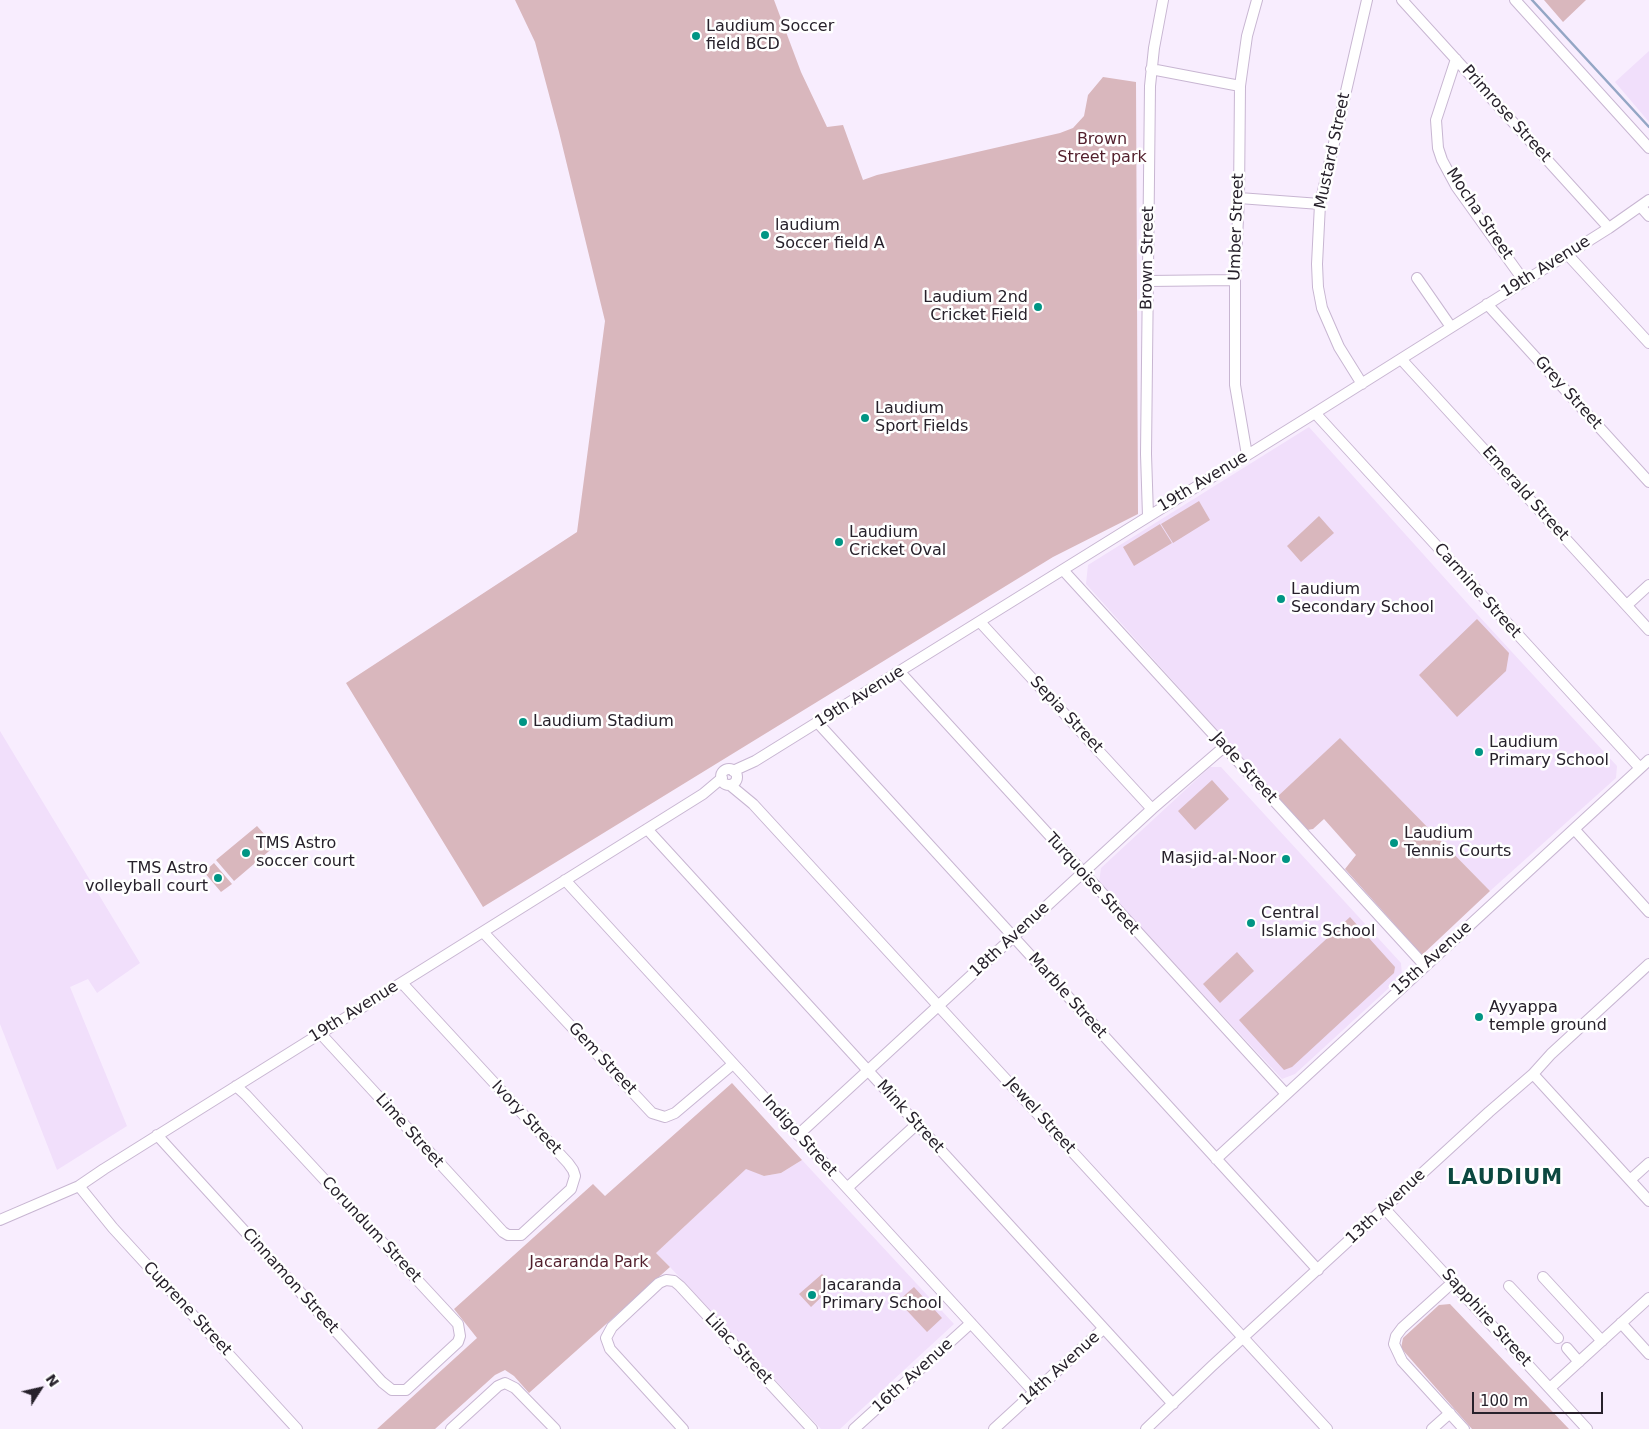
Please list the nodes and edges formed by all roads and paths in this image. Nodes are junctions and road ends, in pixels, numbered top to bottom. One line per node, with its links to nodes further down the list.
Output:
1 (1163, 0): 7 (street, Brown Street)
2 (1257, 0): 8 (street, Umber Street)
3 (1368, 0): 12 (street, Mustard Street)
4 (1402, 0): 6 (street, Primrose Street)
5 (1515, 0): 9 (street)
6 (1456, 59): 15 (street, Primrose Street); 20 (street, Mocha Street)
7 (1151, 69): 8 (street); 19 (street, Brown Street)
8 (1240, 86): 10 (street, Umber Street)
9 (1649, 148)
10 (1238, 198): 12 (street); 18 (street, Umber Street)
11 (1649, 200): 13 (street, 19th Avenue)
12 (1320, 204): 25 (street, Mustard Street)
13 (1641, 207): 14 (street); 15 (street, 19th Avenue)
14 (1649, 216)
15 (1609, 228): 16 (street, 19th Avenue)
16 (1567, 254): 20 (street, 19th Avenue); 23 (street)
17 (1417, 278): 22 (street)
18 (1235, 280): 19 (street); 27 (street, Umber Street)
19 (1148, 281): 29 (street, Brown Street)
20 (1524, 281): 21 (street, 19th Avenue)
21 (1487, 304): 22 (street, 19th Avenue); 28 (street, Grey Street)
22 (1451, 327): 24 (street, 19th Avenue)
23 (1649, 343)
24 (1401, 359): 25 (street, 19th Avenue); 32 (street, Emerald Street)
25 (1362, 384): 26 (street, 19th Avenue)
26 (1315, 413): 27 (street, 19th Avenue); 39 (street, Carmine Street)
27 (1247, 456): 29 (street, 19th Avenue)
28 (1649, 482)
29 (1148, 516): 30 (street, 19th Avenue)
30 (1063, 570): 33 (street, 19th Avenue); 37 (street, Jade Street)
31 (1649, 585): 32 (street)
32 (1626, 605): 34 (street, Emerald Street)
33 (980, 622): 35 (street, 19th Avenue); 41 (street, Sepia Street)
34 (1649, 630)
35 (900, 672): 36 (street, 19th Avenue); 44 (street, Turquoise Street)
36 (818, 722): 40 (street, 19th Avenue); 48 (street, Marble Street)
37 (1224, 747): 41 (street, 18th Avenue); 50 (street, Jade Street)
38 (1649, 760): 39 (street, 15th Avenue)
39 (1640, 768): 43 (street, 15th Avenue)
40 (731, 780): 42 (street, 19th Avenue); 52 (street, Jewel Street)
41 (1152, 809): 44 (street, 18th Avenue)
42 (647, 829): 45 (street, 19th Avenue); 55 (street, Mink Street)
43 (1575, 830): 46 (street); 50 (street, 15th Avenue)
44 (1082, 874): 48 (street, 18th Avenue); 58 (street, Turquoise Street)
45 (565, 880): 47 (street, 19th Avenue); 54 (street, Indigo Street)
46 (1649, 912)
47 (483, 932): 51 (street, 19th Avenue); 54 (street, Gem Street)
48 (1013, 937): 52 (street, 18th Avenue); 62 (street, Marble Street)
49 (1649, 964): 56 (street, 13th Avenue)
50 (1425, 966): 58 (street, 15th Avenue)
51 (402, 982): 53 (street, 19th Avenue); 70 (street, Ivory Street)
52 (939, 1006): 55 (street, 18th Avenue); 79 (street, Jewel Street)
53 (320, 1034): 57 (street, 19th Avenue); 70 (street, Lime Street)
54 (733, 1064): 60 (street, Indigo Street)
55 (868, 1071): 59 (street, Mink Street); 60 (street, 18th Avenue)
56 (1532, 1074): 64 (street); 68 (street, 13th Avenue)
57 (239, 1084): 61 (street, 19th Avenue); 85 (street, Corundum Street)
58 (1286, 1094): 62 (street, 15th Avenue)
59 (917, 1124): 66 (street); 78 (street, Mink Street)
60 (798, 1135): 66 (street, Indigo Street)
61 (157, 1136): 65 (street, 19th Avenue); 85 (street, Cinnamon Street)
62 (1216, 1159): 71 (street, Marble Street)
63 (1649, 1163): 64 (street)
64 (1630, 1180): 67 (street)
65 (79, 1186): 69 (street, 19th Avenue); 90 (street, Cuprene Street)
66 (847, 1188): 76 (street, Indigo Street)
67 (1649, 1201)
68 (1384, 1208): 71 (street, 13th Avenue); 73 (street, Sapphire Street)
69 (0, 1220)
70 (498, 1227)
71 (1318, 1270): 79 (street, 13th Avenue)
72 (1543, 1276): 81 (street)
73 (1453, 1282): 86 (street, Sapphire Street); 89 (street)
74 (1509, 1286): 80 (street)
75 (1649, 1298): 77 (street)
76 (971, 1323): 87 (street, Indigo Street); 95 (street, 16th Avenue)
77 (1621, 1324): 81 (street); 83 (street)
78 (1103, 1330): 87 (street, 14th Avenue); 88 (street, Mink Street)
79 (1243, 1338): 88 (street, 13th Avenue); 98 (street, Jewel Street)
80 (1558, 1338)
81 (1602, 1341): 84 (street)
82 (1567, 1348): 84 (street)
83 (1649, 1354)
84 (1579, 1362): 86 (street)
85 (431, 1368)
86 (1550, 1388): 101 (street, Sapphire Street)
87 (1034, 1392): 96 (street, 14th Avenue)
88 (1173, 1404): 97 (street, 13th Avenue)
89 (1450, 1413): 99 (street); 100 (street)
90 (297, 1429)
91 (451, 1429): 92 (street)
92 (555, 1429)
93 (683, 1429): 94 (street, Lilac Street)
94 (812, 1429)
95 (854, 1429)
96 (994, 1429)
97 (1146, 1429)
98 (1328, 1429)
99 (1432, 1429)
100 (1464, 1429)
101 (1587, 1429)

